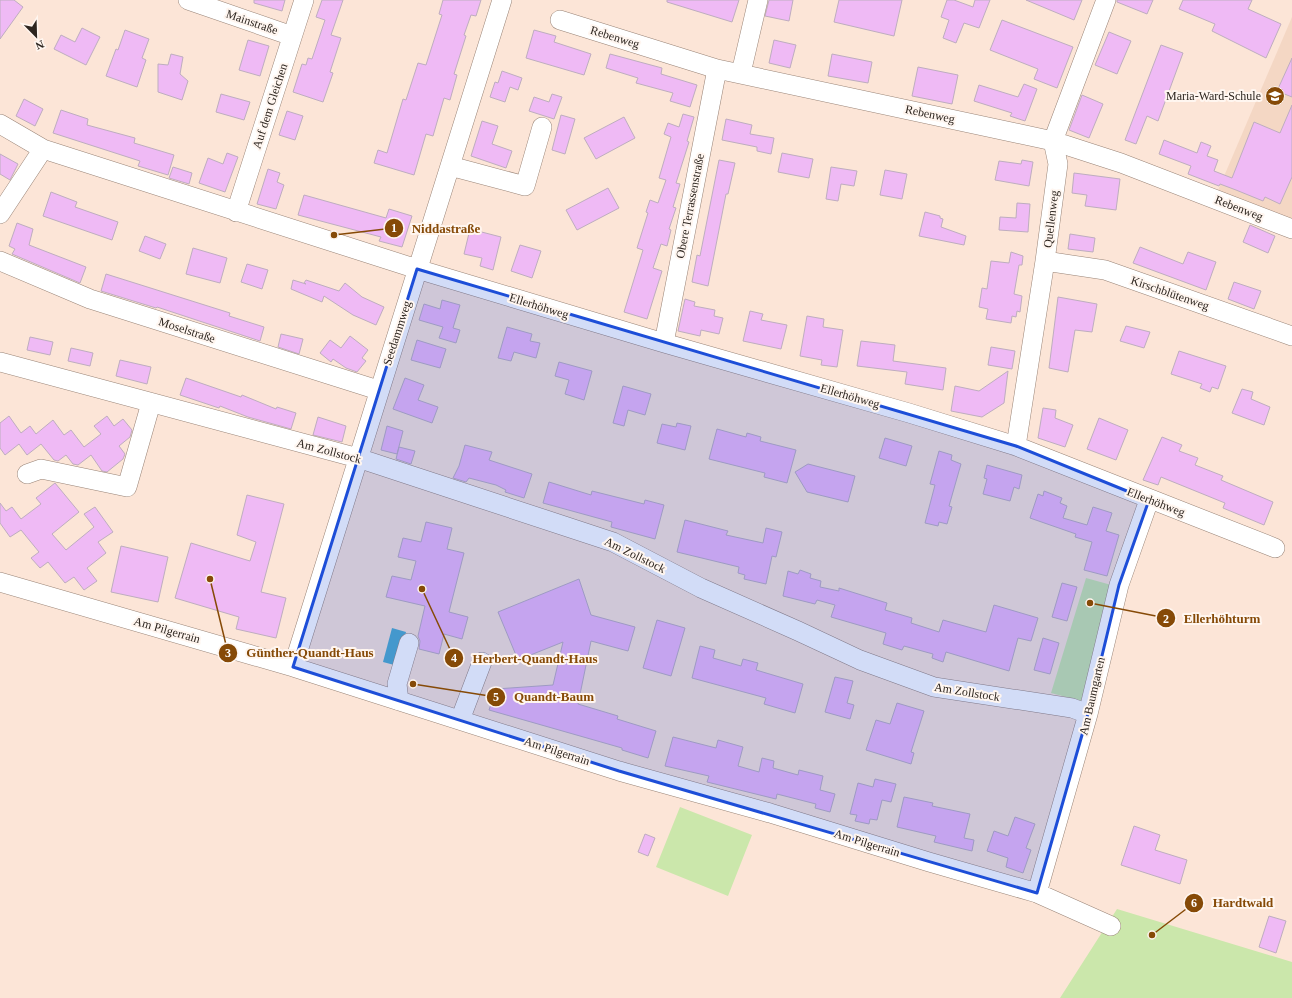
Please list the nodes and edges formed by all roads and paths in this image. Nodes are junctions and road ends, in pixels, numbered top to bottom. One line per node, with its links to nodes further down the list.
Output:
1 (188, 0): 7 (street, Mainstraße)
2 (304, 0): 7 (street, Auf dem Gleichen)
3 (502, 0): 14 (street, Seedammweg)
4 (758, 0): 9 (street)
5 (1106, 0): 12 (street)
6 (560, 20): 8 (street, Rebenweg)
7 (292, 36): 15 (street, Auf dem Gleichen)
8 (717, 69): 9 (street, Rebenweg); 22 (street, Obere Terrassenstraße)
9 (741, 73): 12 (street, Rebenweg)
10 (0, 124): 13 (street, Ellerhöhweg)
11 (542, 127): 14 (street)
12 (1052, 140): 17 (street, Rebenweg); 19 (street, Quellenweg)
13 (43, 149): 15 (street, Ellerhöhweg); 16 (street)
14 (450, 166): 20 (street, Seedammweg)
15 (236, 212): 20 (street, Ellerhöhweg)
16 (0, 214)
17 (1292, 229)
18 (0, 261): 24 (street, Moselstraße)
19 (1045, 261): 21 (street, Kirschblütenweg); 26 (street, Quellenweg)
20 (417, 269): 22 (street, Ellerhöhweg); 24 (street, Seedammweg)
21 (1292, 336)
22 (664, 343): 26 (street, Ellerhöhweg)
23 (0, 362): 25 (street, Am Zollstock)
24 (378, 390): 27 (street, Seedammweg)
25 (151, 403): 27 (street, Am Zollstock); 28 (street)
26 (1016, 446): 29 (street, Ellerhöhweg)
27 (358, 458): 34 (street, Seedammweg); 36 (street, Am Zollstock)
28 (27, 474)
29 (1149, 500): 30 (street, Ellerhöhweg); 36 (street, Am Baumgarten)
30 (1275, 548)
31 (0, 582): 34 (street, Am Pilgerrain)
32 (409, 643): 35 (street)
33 (482, 662): 37 (street)
34 (293, 667): 35 (street, Am Pilgerrain)
35 (399, 701): 37 (street, Am Pilgerrain)
36 (1088, 714): 38 (street, Am Baumgarten)
37 (460, 720): 38 (street, Am Pilgerrain)
38 (1037, 893): 39 (street, Am Pilgerrain)
39 (1111, 926)

